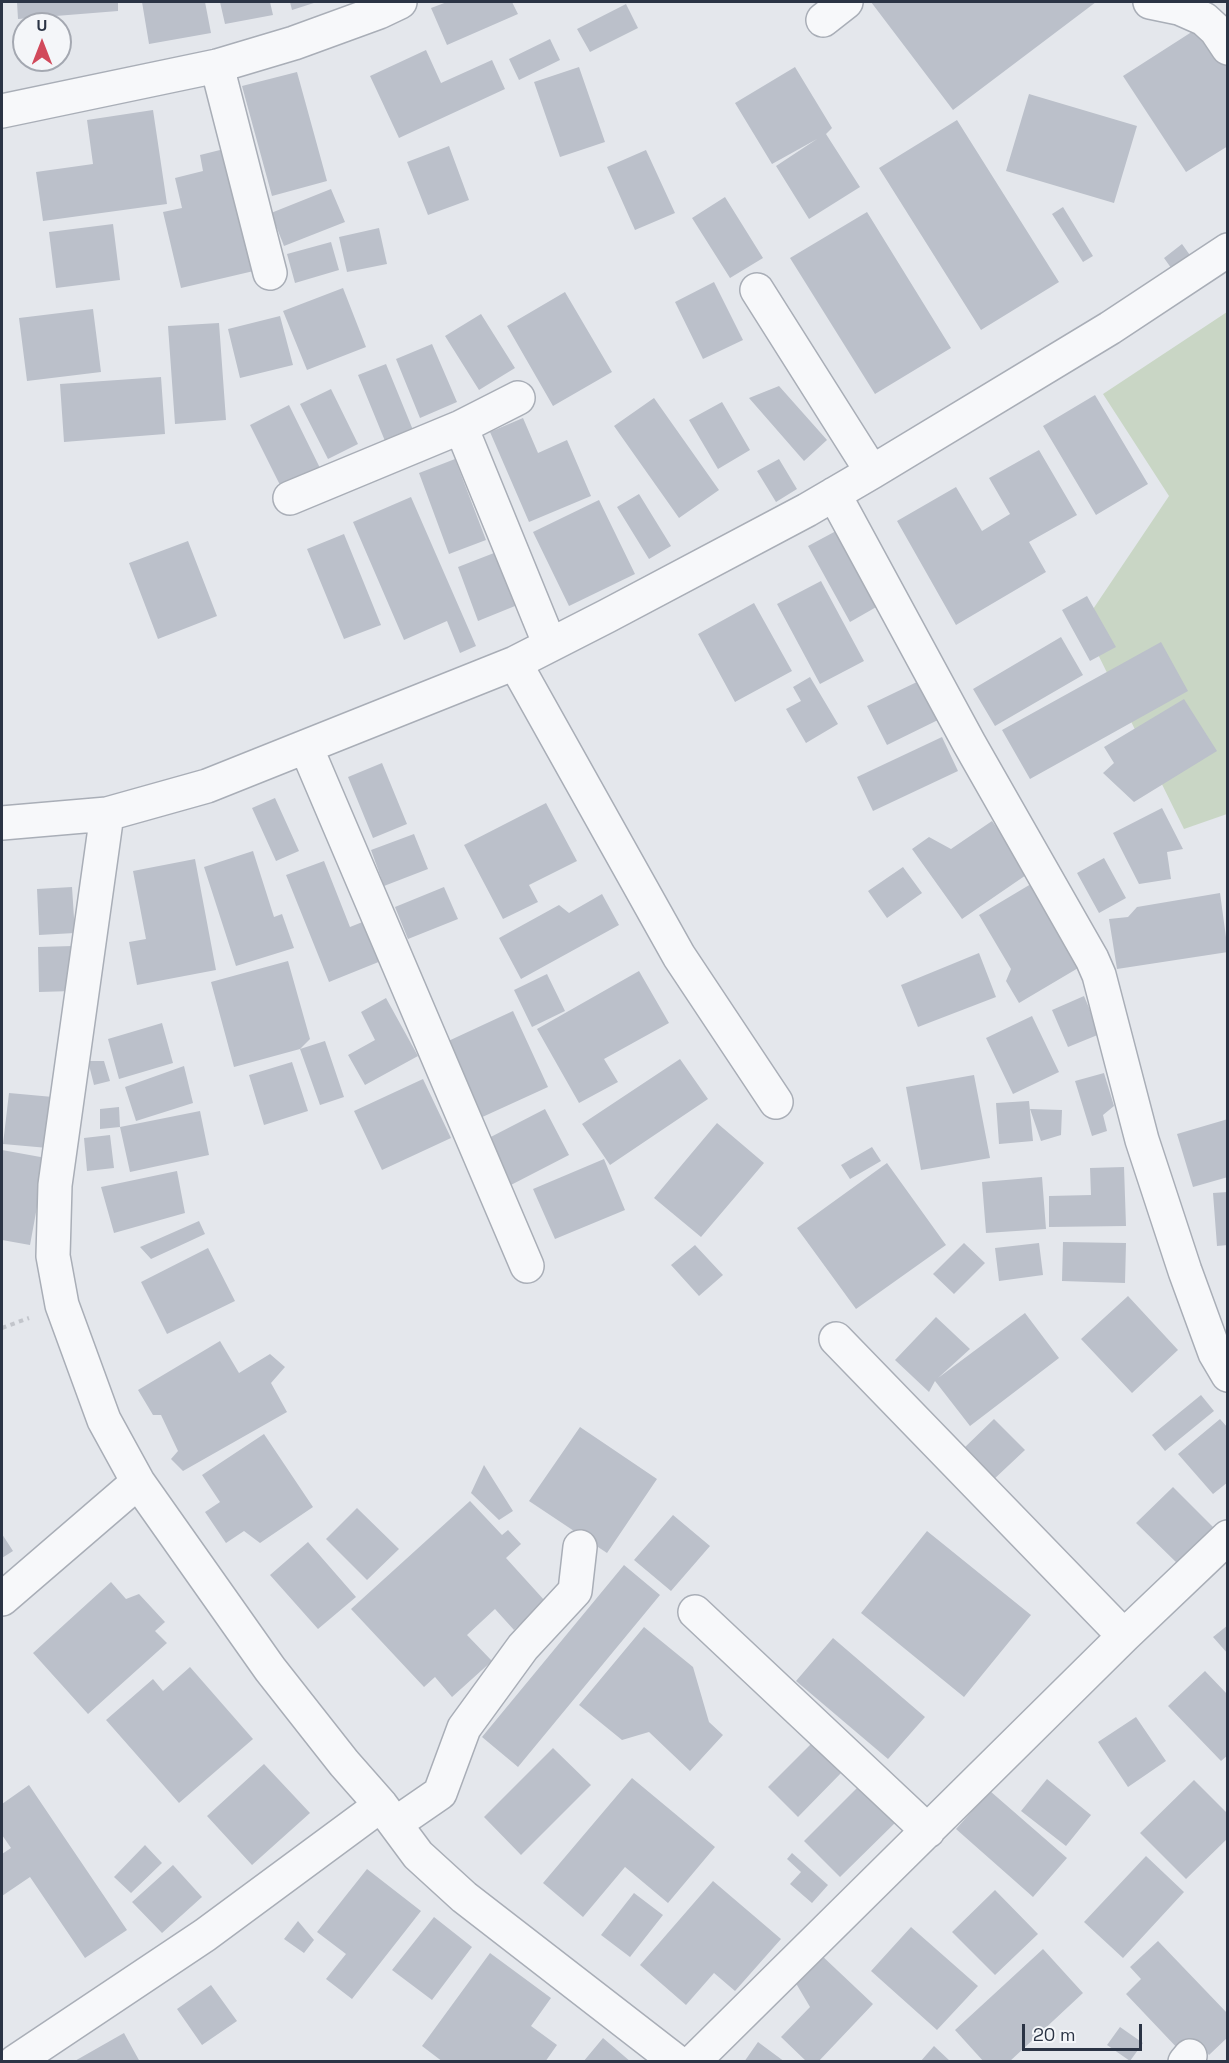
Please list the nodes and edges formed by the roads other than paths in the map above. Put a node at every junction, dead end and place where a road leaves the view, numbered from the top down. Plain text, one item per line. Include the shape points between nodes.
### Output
1 (400, 2) edge
2 (1150, 2) edge
3 (1227, 48) edge
4 (218, 66) junction
5 (2, 111) edge
6 (1227, 249) edge
7 (270, 273) dead end
8 (757, 290) dead end
9 (518, 398) dead end
10 (461, 427) junction
11 (872, 472) junction
12 (834, 495) junction
13 (290, 498) dead end
14 (550, 645) junction
15 (514, 663) junction
16 (306, 747) junction
17 (107, 814) junction
18 (2, 823) edge
19 (776, 1102) dead end
20 (527, 1266) dead end
21 (836, 1339) dead end
22 (1227, 1375) edge
23 (138, 1482) junction
24 (1227, 1537) edge
25 (580, 1547) dead end
26 (2, 1599) edge
27 (695, 1612) dead end
28 (1124, 1636) junction
29 (388, 1815) junction
30 (928, 1831) junction
31 (15, 2061) edge
32 (677, 2061) edge
33 (693, 2061) edge

1 - 4 street via 294,43
2 - 3 street via 1204,19
4 - 5 street
4 - 7 street
6 - 11 street via 1110,328
8 - 11 street
9 - 10 street
10 - 13 street
10 - 14 street
11 - 12 street
12 - 14 street
12 - 22 street via 1100,975 1142,1140 1185,1271
14 - 15 street
15 - 16 street
15 - 19 street via 679,956
16 - 17 street via 207,786
16 - 20 street
17 - 18 street
17 - 23 street via 56,1185 53,1256 62,1305 104,1420
21 - 28 street
23 - 26 street
23 - 29 street via 270,1669
24 - 28 street
25 - 29 street via 575,1591 523,1647 464,1728 440,1793
27 - 30 street
28 - 30 street
29 - 31 street
29 - 32 street via 418,1855 464,1898
30 - 33 street

